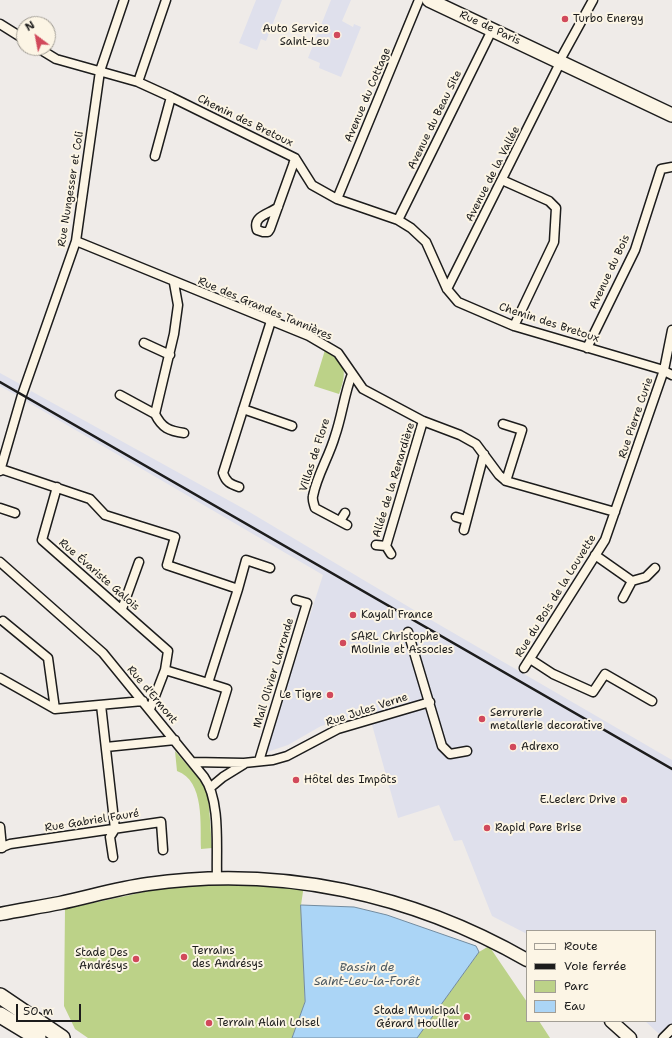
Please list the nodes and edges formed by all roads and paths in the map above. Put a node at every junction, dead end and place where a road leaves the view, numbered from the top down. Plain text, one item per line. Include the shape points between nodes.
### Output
1 (124, 0) edge
2 (166, 0) edge
3 (420, 0) edge
4 (429, 0) edge
5 (593, 0) edge
6 (0, 24) edge
7 (492, 30) junction
8 (16, 34) edge
9 (51, 56) edge
10 (557, 62) junction
11 (100, 71) junction
12 (138, 82) junction
13 (171, 97) junction
14 (672, 115) edge
15 (156, 156) dead end
16 (296, 158) junction
17 (672, 167) edge
18 (502, 180) junction
19 (337, 199) junction
20 (278, 207) dead end
21 (398, 220) junction
22 (76, 241) junction
23 (174, 283) junction
24 (447, 289) junction
25 (271, 321) junction
26 (514, 326) junction
27 (672, 330) edge
28 (144, 343) dead end
29 (587, 348) junction
30 (170, 355) junction
31 (664, 370) junction
32 (352, 374) junction
33 (672, 375) edge
34 (120, 395) dead end
35 (243, 409) junction
36 (155, 414) junction
37 (424, 420) junction
38 (503, 424) dead end
39 (292, 426) dead end
40 (184, 433) dead end
41 (484, 454) junction
42 (0, 470) edge
43 (506, 481) junction
44 (57, 487) junction
45 (239, 487) dead end
46 (0, 508) edge
47 (615, 512) junction
48 (15, 513) dead end
49 (345, 513) dead end
50 (456, 517) dead end
51 (466, 520) junction
52 (464, 530) dead end
53 (376, 545) dead end
54 (386, 546) junction
55 (391, 554) dead end
56 (595, 555) junction
57 (0, 562) edge
58 (139, 562) dead end
59 (270, 568) dead end
60 (655, 568) dead end
61 (632, 581) junction
62 (238, 589) junction
63 (623, 598) dead end
64 (296, 600) dead end
65 (122, 609) junction
66 (3, 621) dead end
67 (408, 632) dead end
68 (530, 659) junction
69 (524, 668) dead end
70 (165, 670) junction
71 (0, 678) edge
72 (208, 683) junction
73 (142, 701) junction
74 (652, 701) dead end
75 (430, 702) junction
76 (101, 705) junction
77 (55, 709) junction
78 (150, 709) junction
79 (213, 735) dead end
80 (175, 740) junction
81 (106, 747) junction
82 (467, 751) dead end
83 (259, 761) junction
84 (193, 762) junction
85 (214, 763) junction
86 (244, 763) junction
87 (204, 777) junction
88 (211, 787) junction
89 (0, 827) edge
90 (115, 829) junction
91 (1, 848) edge
92 (163, 850) dead end
93 (112, 857) dead end
94 (218, 878) junction
95 (40, 906) junction
96 (0, 908) edge
97 (0, 914) edge
98 (526, 959) edge
99 (0, 996) edge
100 (0, 1015) edge
101 (612, 1022) edge
102 (672, 1029) edge
103 (38, 1038) edge
104 (62, 1038) edge
105 (630, 1038) edge
106 (663, 1038) edge

1 - 11 street, Rue Nungesser et Coli
2 - 12 street
3 - 19 street, Avenue du Cottage
4 - 7 main road, Rue de Paris
5 - 10 street, Avenue de la Vallée
6 - 8 street
7 - 10 main road, Rue de Paris
7 - 21 street, Avenue du Beau Site
9 - 11 street, Chemin des Bretoux
10 - 14 main road, Rue de Paris
10 - 18 street, Avenue de la Vallée
11 - 12 street, Chemin des Bretoux
11 - 22 street, Rue Nungesser et Coli
12 - 13 street, Chemin des Bretoux
13 - 15 street
13 - 16 street, Chemin des Bretoux
16 - 19 street, Chemin des Bretoux via 312,185
16 - 20 street
17 - 29 street, Avenue du Bois via 661,169 635,250
18 - 24 street, Avenue de la Vallée
18 - 26 street via 549,201 556,208 554,242
19 - 21 street, Chemin des Bretoux
21 - 24 street, Chemin des Bretoux via 426,242
22 - 23 street, Rue des Grandes Tannières
22 - 42 street, Rue Nungesser et Coli via 22,395
23 - 25 street, Rue des Grandes Tannières
23 - 30 street via 178,305
24 - 26 street, Chemin des Bretoux via 458,302
25 - 32 street, Rue des Grandes Tannières via 331,348 338,353
25 - 35 street
26 - 29 street, Chemin des Bretoux
27 - 31 street, Rue Pierre Curie
28 - 30 street
29 - 31 street, Chemin des Bretoux
30 - 36 street
31 - 33 street, Chemin des Bretoux
31 - 47 street, Rue Pierre Curie
32 - 37 street, Rue des Grandes Tannières via 363,389
32 - 49 street, Villas de Flore via 336,434 329,455 322,465 312,498 315,508 343,523
34 - 36 street
35 - 39 street
35 - 45 street via 223,473 225,480
36 - 40 street via 165,429
37 - 41 street, Rue des Grandes Tannières via 471,441
37 - 54 street, Allée de la Renardière
38 - 43 street via 522,430
41 - 43 street, Rue des Grandes Tannières
41 - 51 street
42 - 44 street
43 - 47 street
44 - 62 street via 90,499 105,515 175,537 167,565
44 - 65 street, Rue Évariste Galois via 42,540
46 - 48 street
47 - 56 street, Rue du Bois de la Louvette via 605,540
50 - 51 street
51 - 52 street
53 - 54 street
54 - 55 street
56 - 61 street
56 - 68 street, Rue du Bois de la Louvette
57 - 73 street, Rue d'Ermont via 103,653
58 - 65 street
59 - 62 street via 246,560
60 - 61 street via 646,577
61 - 63 street
62 - 72 street
64 - 83 street, Mail Olivier Larronde via 308,603
65 - 70 street, Rue Évariste Galois via 168,651
66 - 77 street via 48,658
67 - 75 street
68 - 69 street, Rue du Bois de la Louvette
68 - 74 street via 553,674 593,692 605,674
70 - 72 street
70 - 78 street, Rue Évariste Galois
71 - 77 street
72 - 79 street via 227,689
73 - 76 street
73 - 78 street, Rue d'Ermont
75 - 82 street via 445,752 454,755
75 - 83 street, Rue Jules Verne via 338,729 287,756
76 - 77 street
76 - 81 street
78 - 80 street, Rue d'Ermont
80 - 81 street
80 - 84 street, Rue d'Ermont
81 - 90 street
83 - 86 street, Rue Jules Verne
84 - 85 street, Rue Jules Verne
84 - 87 street, Rue d'Ermont
85 - 86 street, Rue Jules Verne
85 - 87 street
86 - 88 street, Rue Jules Verne
87 - 88 street, Rue d'Ermont
88 - 94 street, Rue d'Ermont via 215,800
89 - 91 street
90 - 91 street, Rue Gabriel Fauré via 10,844
90 - 92 street, Rue Gabriel Fauré via 161,822
90 - 93 street via 110,837
94 - 95 street via 149,884
94 - 98 street via 305,883 375,896 416,908 466,928
95 - 96 street
95 - 97 street
99 - 104 highway
100 - 103 highway
101 - 105 street
102 - 106 street

